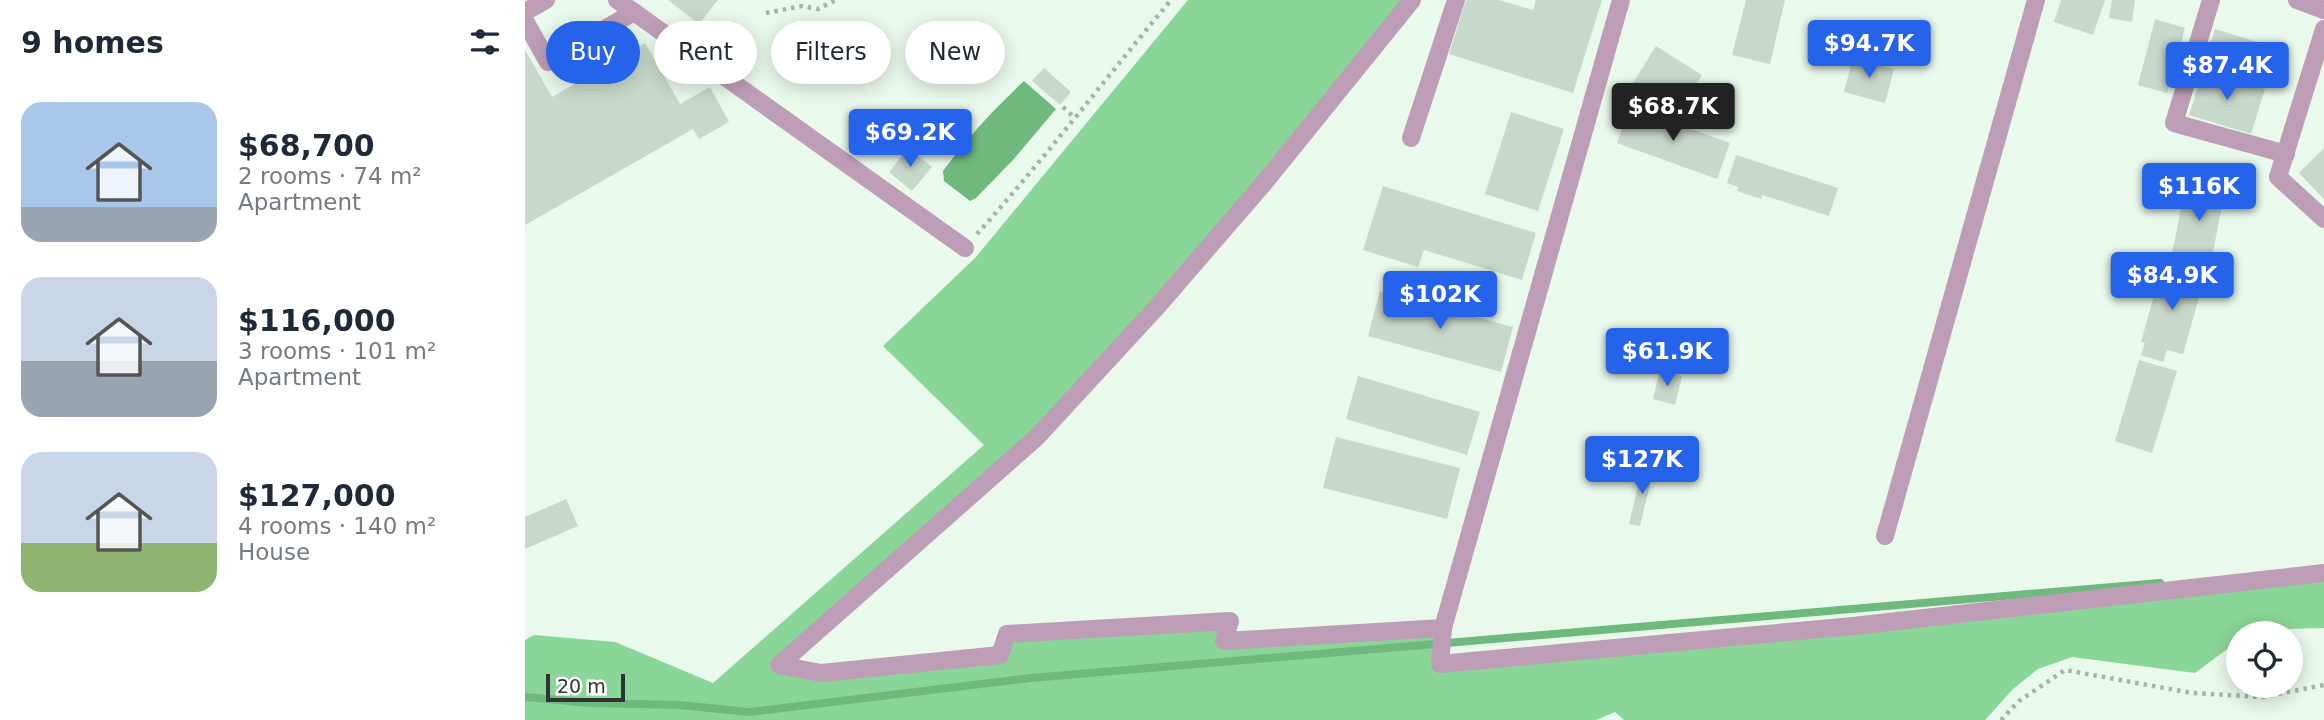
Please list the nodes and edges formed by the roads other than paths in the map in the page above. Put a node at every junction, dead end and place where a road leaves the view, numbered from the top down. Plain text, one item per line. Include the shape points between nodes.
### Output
1 (546, 0) edge
2 (617, 0) edge
3 (1412, 0) edge
4 (1456, 0) edge
5 (1621, 0) edge
6 (2036, 0) edge
7 (2211, 0) edge
8 (2297, 0) edge
9 (2324, 10) edge
10 (525, 12) edge
11 (634, 12) junction
12 (525, 20) edge
13 (2324, 29) edge
14 (1411, 138) dead end
15 (2286, 154) junction
16 (2324, 219) edge
17 (965, 248) road end
18 (1885, 536) dead end
19 (2324, 573) edge
20 (1443, 628) junction

1 - 10 street
2 - 11 street
3 - 20 street via 1264,183 1037,437 779,665 821,673 1000,655 1007,634 1230,621 1224,641
4 - 14 street
5 - 20 street
6 - 18 street
7 - 15 street via 2174,123
8 - 9 street
11 - 12 street via 548,62
11 - 17 street
13 - 15 street
15 - 16 street via 2278,177
19 - 20 street via 1853,626 1440,664

